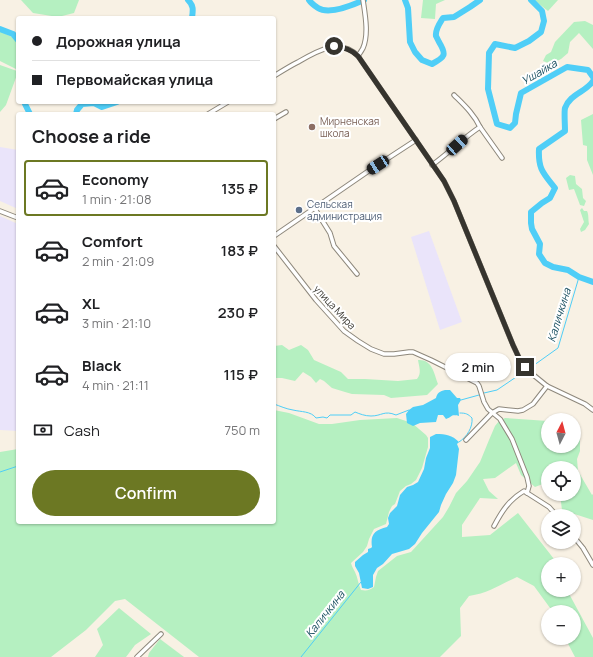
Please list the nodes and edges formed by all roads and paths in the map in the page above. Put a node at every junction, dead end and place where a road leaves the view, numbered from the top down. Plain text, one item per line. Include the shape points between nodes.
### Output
1 (362, 0) edge
2 (358, 56) junction
3 (276, 75) edge
4 (454, 95) dead end
5 (225, 104) edge
6 (211, 112) edge
7 (286, 112) dead end
8 (276, 117) edge
9 (480, 127) junction
10 (416, 140) junction
11 (502, 158) dead end
12 (432, 165) junction
13 (315, 209) junction
14 (0, 211) edge
15 (16, 217) edge
16 (276, 235) edge
17 (276, 249) edge
18 (357, 274) dead end
19 (546, 386) junction
20 (593, 410) edge
21 (492, 413) junction
22 (466, 440) dead end
23 (527, 493) junction
24 (551, 509) edge
25 (494, 526) dead end
26 (581, 546) edge
27 (593, 565) edge
28 (161, 634) dead end
29 (137, 657) edge

1 - 2 street via 366,27 363,49
2 - 3 street via 348,49 334,46 322,49
2 - 10 street
4 - 9 street via 473,114
5 - 6 street
7 - 8 street
9 - 11 street
9 - 12 street
10 - 12 street
10 - 13 street
12 - 19 street via 454,201 520,360
13 - 16 street
13 - 18 street via 330,233 334,246
14 - 15 street
17 - 21 street, улица Мира via 344,331 371,349 384,354 413,352 476,383
19 - 20 street
19 - 21 street via 533,404 523,410 499,409
21 - 22 street
21 - 23 street, улица Мира via 500,419 512,439 530,486
23 - 24 street
23 - 25 street via 524,491 514,497
26 - 27 street
28 - 29 street

